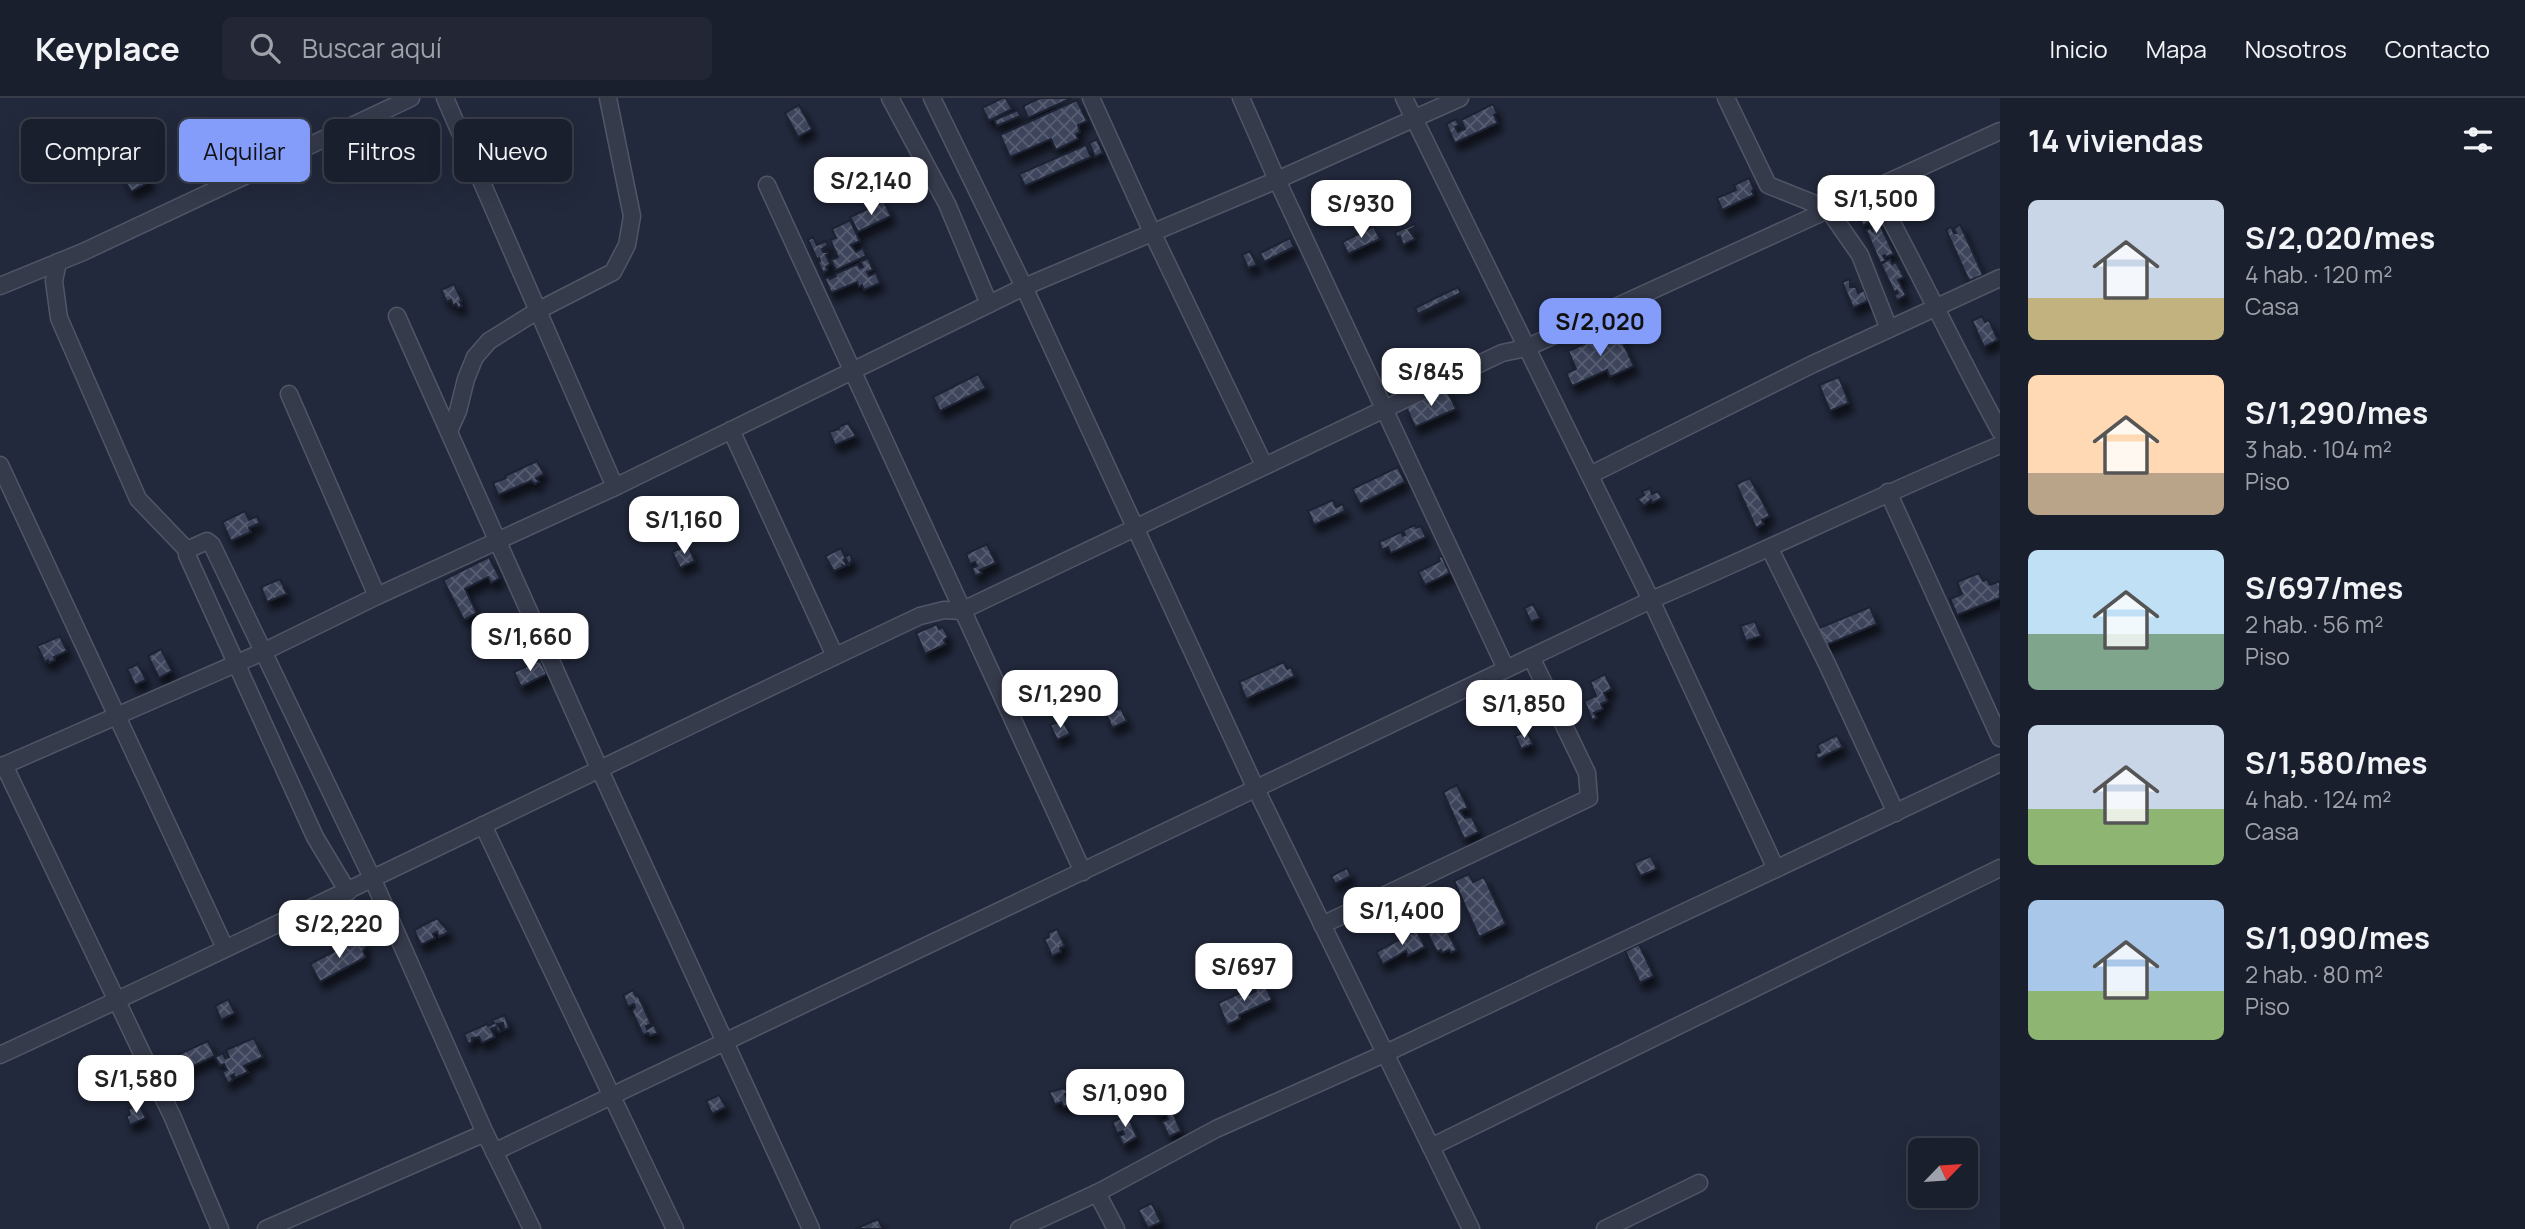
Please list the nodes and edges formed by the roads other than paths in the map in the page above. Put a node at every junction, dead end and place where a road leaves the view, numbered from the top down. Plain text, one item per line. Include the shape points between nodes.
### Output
1 (411, 98) edge
2 (445, 98) edge
3 (608, 98) edge
4 (890, 98) edge
5 (932, 98) edge
6 (1091, 98) edge
7 (1241, 98) edge
8 (1404, 98) edge
9 (1460, 98) edge
10 (1726, 98) edge
11 (1414, 120) junction
12 (2000, 131) edge
13 (1276, 180) junction
14 (767, 185) dead end
15 (1874, 189) junction
16 (1828, 209) junction
17 (1152, 232) junction
18 (58, 262) junction
19 (2000, 278) edge
20 (0, 286) edge
21 (1024, 287) junction
22 (989, 304) junction
23 (1935, 308) junction
24 (537, 311) junction
25 (397, 316) dead end
26 (1889, 329) junction
27 (1526, 348) junction
28 (851, 372) junction
29 (289, 394) dead end
30 (1384, 408) junction
31 (732, 430) junction
32 (449, 431) junction
33 (2000, 431) edge
34 (2000, 445) edge
35 (0, 465) edge
36 (1264, 465) junction
37 (1590, 475) junction
38 (615, 488) junction
39 (1888, 492) junction
40 (1134, 527) junction
41 (498, 540) junction
42 (1770, 549) junction
43 (187, 550) junction
44 (377, 596) junction
45 (1651, 600) junction
46 (961, 611) junction
47 (265, 650) junction
48 (835, 656) junction
49 (1531, 657) junction
50 (236, 663) junction
51 (1506, 669) junction
52 (117, 714) junction
53 (2000, 738) edge
54 (2000, 763) edge
55 (2, 766) edge
56 (599, 768) junction
57 (1256, 789) junction
58 (1896, 813) junction
59 (482, 825) junction
60 (2000, 868) edge
61 (1776, 869) junction
62 (1083, 872) junction
63 (373, 880) junction
64 (348, 892) junction
65 (1322, 925) junction
66 (225, 948) junction
67 (115, 1001) junction
68 (726, 1042) junction
69 (1384, 1054) junction
70 (0, 1055) edge
71 (612, 1096) junction
72 (485, 1133) junction
73 (1431, 1147) junction
74 (494, 1152) junction
75 (1699, 1183) dead end
76 (1097, 1192) junction
77 (220, 1229) edge
78 (266, 1229) edge
79 (532, 1229) edge
80 (675, 1229) edge
81 (811, 1229) edge
82 (1019, 1229) edge
83 (1116, 1229) edge
84 (1471, 1229) edge
85 (1605, 1229) edge

1 - 18 street
2 - 24 street
3 - 24 street via 632,216 627,245 613,272
4 - 22 street via 947,204
5 - 21 street
6 - 17 street
7 - 13 street
8 - 11 street
9 - 11 street
10 - 16 street via 1768,185
11 - 13 street
11 - 27 street
12 - 15 street
13 - 17 street
13 - 30 street
14 - 28 street
15 - 16 street
15 - 23 street
16 - 26 street via 1860,256
16 - 27 street
17 - 21 street
17 - 36 street
18 - 20 street
18 - 43 street via 54,281 59,318 138,499
19 - 23 street
21 - 22 street
21 - 40 street
22 - 28 street
23 - 26 street
23 - 33 street
24 - 32 street via 489,341 475,357
24 - 38 street
25 - 32 street
26 - 37 street
27 - 30 street via 1502,353
27 - 37 street
28 - 31 street
28 - 46 street
29 - 44 street
30 - 36 street
30 - 51 street
31 - 38 street
31 - 48 street
32 - 41 street
34 - 39 street
35 - 52 street
36 - 40 street
37 - 45 street
38 - 41 street
39 - 42 street
39 - 53 street
40 - 46 street
40 - 57 street
41 - 44 street
41 - 56 street
42 - 45 street
42 - 58 street
43 - 47 street via 207,541 212,545
43 - 50 street
44 - 47 street
45 - 49 street
45 - 61 street
46 - 48 street via 920,616
46 - 62 street
47 - 50 street
47 - 63 street
48 - 56 street
49 - 51 street
49 - 65 street via 1587,773 1589,798
50 - 52 street
50 - 64 street via 315,836
51 - 57 street
52 - 55 street
52 - 66 street
54 - 58 street
55 - 67 street
56 - 59 street
56 - 68 street
57 - 62 street
57 - 65 street
58 - 61 street
59 - 63 street
59 - 71 street
60 - 73 street
61 - 69 street
62 - 68 street
63 - 64 street
63 - 72 street
64 - 66 street
65 - 69 street
66 - 67 street
67 - 70 street
67 - 77 street via 173,1118
68 - 71 street
68 - 81 street
69 - 73 street
69 - 76 street via 1216,1129
71 - 74 street
71 - 80 street
72 - 74 street
72 - 78 street
73 - 84 street
74 - 79 street
75 - 85 street
76 - 82 street
76 - 83 street

